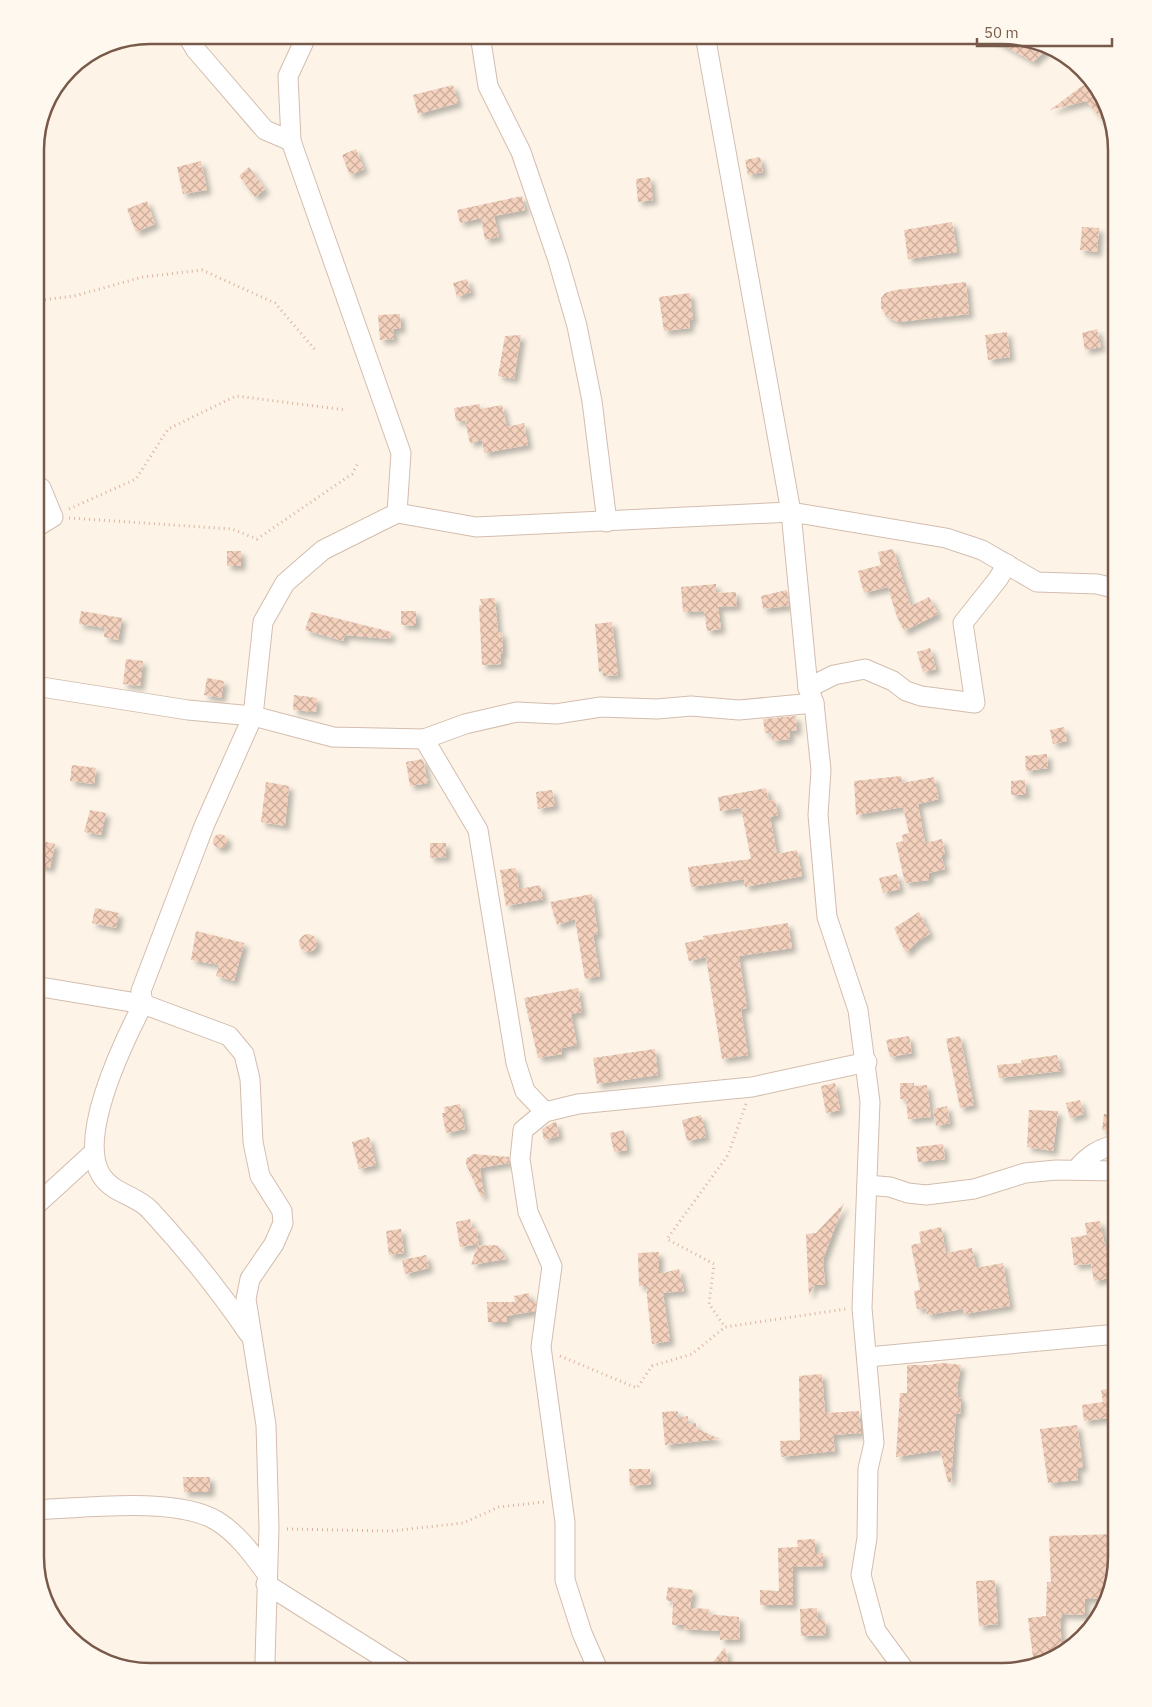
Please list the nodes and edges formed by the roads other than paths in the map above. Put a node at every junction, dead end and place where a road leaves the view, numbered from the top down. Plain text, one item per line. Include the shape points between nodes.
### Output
1 (192, 44) edge
2 (303, 44) edge
3 (481, 44) edge
4 (707, 44) edge
5 (291, 141) junction
6 (44, 495) edge
7 (791, 512) junction
8 (397, 513) junction
9 (44, 522) edge
10 (607, 522) junction
11 (1007, 564) junction
12 (1108, 587) edge
13 (44, 687) edge
14 (811, 696) junction
15 (253, 716) junction
16 (424, 739) junction
17 (44, 988) edge
18 (143, 1004) junction
19 (866, 1062) junction
20 (545, 1112) junction
21 (1108, 1147) edge
22 (93, 1153) junction
23 (1076, 1170) junction
24 (1108, 1171) edge
25 (867, 1185) junction
26 (44, 1198) edge
27 (1108, 1335) edge
28 (251, 1336) junction
29 (868, 1357) junction
30 (44, 1510) edge
31 (267, 1579) junction
32 (265, 1663) edge
33 (393, 1663) edge
34 (595, 1663) edge
35 (899, 1663) edge

1 - 5 street via 265,130
2 - 5 street via 288,76
3 - 10 street via 488,86 521,152 577,326 592,401
4 - 7 street
5 - 8 street via 401,454
6 - 9 street via 53,516
7 - 10 street
7 - 11 street via 946,538 982,550
7 - 14 street
8 - 10 street via 476,527
8 - 15 street via 323,550 285,583 263,622
11 - 12 street via 1037,582
11 - 14 street via 963,623 975,703 921,696 866,669 834,675
13 - 15 street via 188,710
14 - 16 street via 739,710 691,706 657,709 601,707 556,714 517,712 465,724
14 - 19 street via 821,770 818,815 827,917 858,1010
15 - 16 street via 333,737
15 - 18 street via 204,826 141,991
16 - 20 street via 478,830 516,1063 525,1091
17 - 18 street
18 - 22 street via 121,1046 97,1120
18 - 28 street via 230,1036 244,1054 250,1079 253,1142 260,1176 282,1211 282,1223 274,1244 250,1279 246,1299
19 - 20 street via 752,1087 578,1104
19 - 25 street via 870,1102
20 - 34 street via 523,1130 520,1159 528,1212 552,1266 541,1347 562,1500 565,1580
21 - 23 street via 1086,1158
22 - 26 street
22 - 28 street via 101,1175 115,1190 148,1207 221,1293
23 - 24 street
23 - 25 street via 1025,1173 995,1184 948,1193 908,1193
25 - 29 street via 862,1308
27 - 29 street
28 - 31 street via 266,1425
29 - 35 street via 874,1443 868,1469 868,1538 861,1575 876,1631
30 - 31 street via 150,1506 191,1509 218,1521 246,1547
31 - 32 street
31 - 33 street

